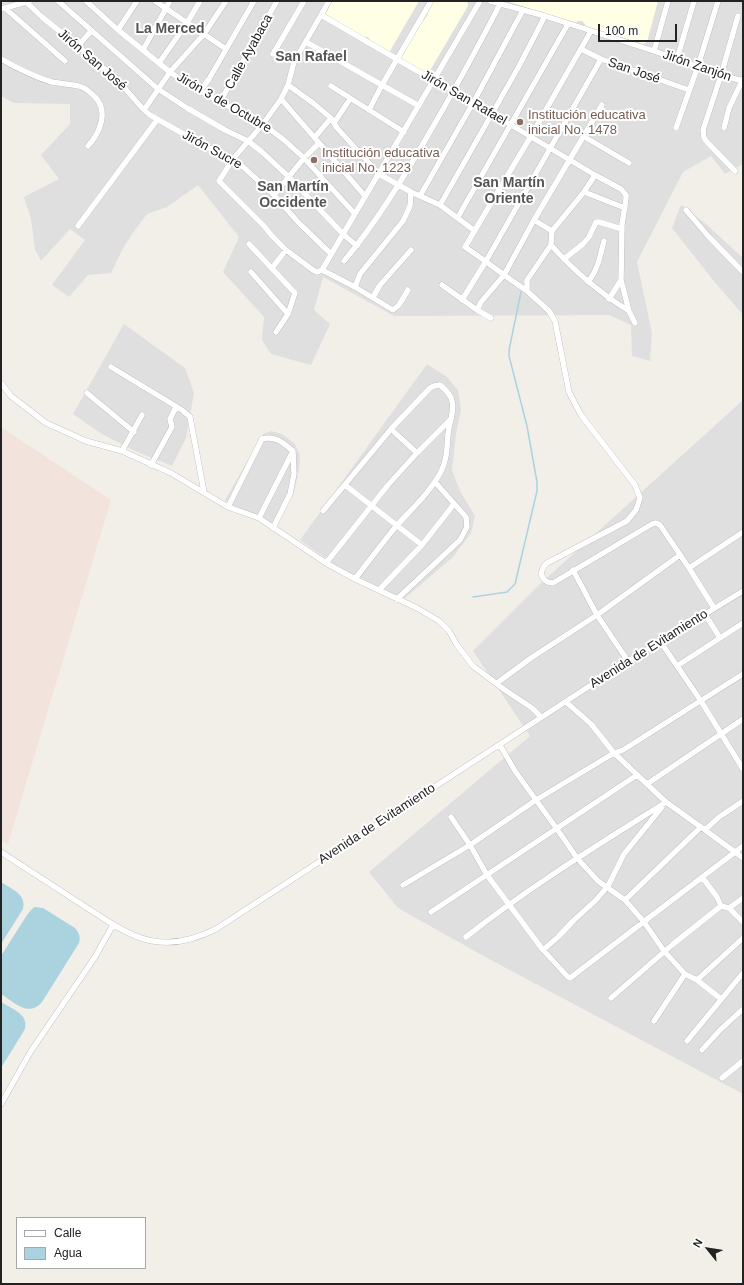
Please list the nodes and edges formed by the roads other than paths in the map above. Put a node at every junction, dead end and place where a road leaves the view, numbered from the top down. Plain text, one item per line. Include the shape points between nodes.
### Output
1 (58, 1) edge
2 (86, 1) edge
3 (137, 1) edge
4 (155, 1) edge
5 (170, 1) edge
6 (200, 1) edge
7 (226, 1) edge
8 (254, 1) edge
9 (277, 1) edge
10 (304, 1) edge
11 (328, 1) edge
12 (431, 1) edge
13 (480, 1) edge
14 (490, 1) edge
15 (668, 1) edge
16 (694, 1) edge
17 (718, 1) edge
18 (28, 2) edge
19 (501, 2) edge
20 (3, 8) edge
21 (166, 8) junction
22 (523, 10) junction
23 (321, 15) junction
24 (545, 16) junction
25 (738, 16) dead end
26 (187, 23) junction
27 (568, 24) junction
28 (118, 30) junction
29 (91, 31) junction
30 (591, 31) junction
31 (204, 34) junction
32 (306, 42) junction
33 (78, 46) junction
34 (226, 49) junction
35 (581, 49) junction
36 (143, 50) junction
37 (654, 51) junction
38 (273, 54) dead end
39 (1, 59) edge
40 (397, 59) junction
41 (601, 59) junction
42 (677, 59) junction
43 (65, 61) dead end
44 (159, 63) junction
45 (698, 66) junction
46 (170, 72) junction
47 (721, 75) junction
48 (433, 80) junction
49 (743, 81) edge
50 (288, 85) junction
51 (382, 85) junction
52 (331, 86) dead end
53 (158, 89) junction
54 (689, 90) junction
55 (200, 91) junction
56 (454, 91) junction
57 (281, 99) junction
58 (350, 99) junction
59 (220, 102) junction
60 (473, 103) junction
61 (602, 105) dead end
62 (419, 106) junction
63 (144, 110) junction
64 (369, 110) junction
65 (492, 114) junction
66 (157, 120) junction
67 (332, 121) junction
68 (263, 124) junction
69 (511, 125) junction
70 (676, 128) dead end
71 (724, 128) dead end
72 (404, 132) junction
73 (530, 136) junction
74 (583, 136) junction
75 (315, 137) junction
76 (248, 141) junction
77 (319, 143) junction
78 (88, 146) dead end
79 (550, 148) junction
80 (304, 158) junction
81 (233, 159) junction
82 (570, 160) junction
83 (629, 163) dead end
84 (735, 171) dead end
85 (379, 174) junction
86 (595, 175) junction
87 (289, 177) junction
88 (399, 186) junction
89 (411, 192) junction
90 (584, 192) junction
91 (274, 194) junction
92 (365, 196) junction
93 (420, 196) junction
94 (440, 205) junction
95 (625, 208) junction
96 (686, 210) dead end
97 (355, 214) junction
98 (458, 217) junction
99 (534, 220) junction
100 (78, 226) dead end
101 (622, 229) junction
102 (475, 231) junction
103 (552, 231) junction
104 (343, 234) junction
105 (604, 241) dead end
106 (249, 244) dead end
107 (552, 245) junction
108 (357, 246) junction
109 (286, 250) junction
110 (411, 250) dead end
111 (331, 254) junction
112 (564, 260) junction
113 (344, 261) dead end
114 (486, 261) junction
115 (272, 268) junction
116 (322, 270) junction
117 (251, 272) dead end
118 (743, 272) edge
119 (504, 275) junction
120 (621, 280) junction
121 (588, 282) junction
122 (442, 285) dead end
123 (355, 287) junction
124 (408, 290) dead end
125 (527, 291) junction
126 (372, 297) junction
127 (609, 299) junction
128 (462, 300) junction
129 (477, 310) junction
130 (629, 311) junction
131 (288, 314) junction
132 (491, 318) dead end
133 (635, 323) dead end
134 (276, 332) dead end
135 (111, 367) dead end
136 (1, 383) edge
137 (88, 393) dead end
138 (176, 407) junction
139 (142, 415) dead end
140 (451, 419) junction
141 (391, 429) junction
142 (134, 432) junction
143 (122, 451) junction
144 (293, 451) junction
145 (417, 453) junction
146 (151, 464) junction
147 (435, 482) junction
148 (344, 485) junction
149 (204, 492) junction
150 (454, 504) junction
151 (371, 505) junction
152 (228, 507) junction
153 (323, 511) dead end
154 (259, 518) junction
155 (397, 526) junction
156 (273, 528) junction
157 (743, 532) edge
158 (422, 545) junction
159 (680, 555) junction
160 (326, 563) junction
161 (689, 568) junction
162 (573, 570) junction
163 (355, 579) junction
164 (379, 590) junction
165 (743, 591) edge
166 (397, 599) junction
167 (714, 608) junction
168 (597, 614) junction
169 (705, 614) junction
170 (743, 623) edge
171 (720, 638) junction
172 (660, 641) junction
173 (628, 661) junction
174 (677, 666) junction
175 (743, 674) edge
176 (497, 683) junction
177 (701, 701) junction
178 (566, 702) junction
179 (541, 717) junction
180 (743, 719) edge
181 (721, 734) junction
182 (500, 744) junction
183 (614, 753) junction
184 (743, 769) edge
185 (637, 775) junction
186 (647, 784) junction
187 (536, 800) junction
188 (743, 801) edge
189 (666, 802) junction
190 (451, 818) dead end
191 (703, 828) junction
192 (557, 829) junction
193 (470, 845) junction
194 (743, 846) edge
195 (1, 852) edge
196 (734, 852) junction
197 (577, 858) junction
198 (743, 858) edge
199 (487, 875) junction
200 (702, 877) junction
201 (403, 885) dead end
202 (608, 886) junction
203 (743, 898) edge
204 (625, 900) junction
205 (509, 905) junction
206 (721, 906) junction
207 (729, 908) junction
208 (431, 912) dead end
209 (644, 922) junction
210 (743, 922) edge
211 (113, 925) junction
212 (466, 937) dead end
213 (743, 938) edge
214 (543, 950) junction
215 (664, 951) junction
216 (743, 973) edge
217 (685, 974) junction
218 (697, 980) junction
219 (611, 998) dead end
220 (721, 999) junction
221 (743, 1009) edge
222 (654, 1021) dead end
223 (687, 1041) dead end
224 (702, 1050) dead end
225 (743, 1061) edge
226 (722, 1078) dead end
227 (1, 1104) edge

1 - 29 street
2 - 28 street, Jirón 3 de Octubre
3 - 28 street
4 - 21 street
5 - 21 street
6 - 26 street
7 - 31 street
8 - 34 street
9 - 59 street, Calle Ayabaca
10 - 38 street
11 - 23 street
12 - 40 street
13 - 48 street
14 - 19 street, Jirón Zanjón
15 - 37 street
16 - 42 street
17 - 45 street
18 - 20 street
18 - 33 street, Jirón San José via 42,17
19 - 22 street, Jirón Zanjón
19 - 56 street
20 - 43 street
21 - 26 street
21 - 36 street
22 - 24 street, Jirón Zanjón
22 - 60 street
23 - 32 street
23 - 40 street, Jirón San Rafael
24 - 27 street, Jirón Zanjón
24 - 65 street
25 - 47 street
26 - 31 street
26 - 44 street
27 - 30 street, Jirón Zanjón
27 - 69 street
28 - 36 street, Jirón 3 de Octubre
29 - 33 street
29 - 53 street
30 - 35 street
30 - 37 street, Jirón Zanjón
31 - 34 street
31 - 46 street
32 - 50 street via 294,62
32 - 51 street
33 - 63 street, Jirón San José via 113,75
34 - 55 street
35 - 41 street, San José
35 - 73 street
36 - 44 street, Jirón 3 de Octubre
37 - 42 street, Jirón Zanjón
39 - 78 street via 22,71 52,82 83,88 100,101 102,120
40 - 48 street, Jirón San Rafael
40 - 51 street
41 - 54 street, San José
41 - 79 street
42 - 45 street, Jirón Zanjón
44 - 46 street, Jirón 3 de Octubre
45 - 47 street, Jirón Zanjón
45 - 54 street
46 - 53 street
46 - 55 street, Jirón 3 de Octubre
47 - 49 street, Jirón Zanjón
47 - 84 street via 703,134
48 - 56 street, Jirón San Rafael
48 - 62 street
49 - 71 street via 729,108
50 - 57 street
50 - 67 street
51 - 62 street
51 - 64 street
52 - 58 street
53 - 63 street
53 - 76 street
54 - 70 street
55 - 59 street, Jirón 3 de Octubre
56 - 60 street, Jirón San Rafael
56 - 88 street
57 - 68 street
57 - 75 street
58 - 64 street
58 - 67 street
59 - 68 street, Jirón 3 de Octubre
60 - 65 street, Jirón San Rafael
60 - 93 street
61 - 74 street
62 - 72 street
63 - 66 street, Jirón San José
64 - 72 street
65 - 69 street, Jirón San Rafael
65 - 94 street
66 - 81 street, Jirón Sucre via 203,146
66 - 100 street
67 - 75 street
67 - 85 street
68 - 76 street
68 - 80 street, Jirón 3 de Octubre
69 - 73 street, Jirón San Rafael
69 - 98 street
72 - 85 street
73 - 79 street, Jirón San Rafael
73 - 102 street
74 - 82 street
74 - 83 street
75 - 77 street
76 - 81 street
76 - 87 street via 266,154
77 - 80 street
77 - 92 street
79 - 82 street, Jirón San Rafael
79 - 114 street
80 - 87 street
80 - 97 street, Jirón 3 de Octubre
81 - 91 street, Jirón Sucre
81 - 109 street via 219,181
82 - 86 street, Jirón San Rafael
82 - 99 street
85 - 88 street
85 - 92 street
86 - 90 street
86 - 95 street, Jirón San Rafael via 621,189 626,195
87 - 91 street
87 - 104 street
88 - 89 street
88 - 108 street
89 - 93 street
89 - 123 street via 410,206 403,221 360,274
90 - 95 street
90 - 103 street
91 - 111 street, Jirón Sucre
92 - 97 street
93 - 94 street
94 - 98 street
95 - 101 street
96 - 118 street
97 - 104 street
98 - 102 street
99 - 103 street
99 - 119 street
101 - 112 street via 596,222 589,237
101 - 120 street
102 - 114 street via 465,247
103 - 107 street
104 - 108 street
104 - 111 street
105 - 121 street via 597,268
106 - 115 street
107 - 112 street
107 - 125 street via 527,280
108 - 113 street
109 - 115 street
109 - 116 street via 313,270
110 - 126 street
111 - 116 street
112 - 121 street
114 - 119 street
114 - 128 street
115 - 131 street via 295,293
116 - 123 street
117 - 131 street
119 - 125 street
119 - 129 street
120 - 127 street
120 - 130 street
121 - 127 street
122 - 128 street
123 - 126 street
124 - 126 street via 393,310
125 - 162 street via 549,311 555,321 569,392 578,409 635,485 640,498 636,510 627,521 547,563 541,574 544,581 553,583
127 - 130 street
128 - 129 street
129 - 132 street
130 - 133 street
131 - 134 street
135 - 138 street
136 - 143 street via 11,396 46,422 86,441
137 - 142 street
138 - 146 street via 170,419 172,427
138 - 149 street via 190,417
139 - 142 street
140 - 141 street via 454,411 453,401 445,389 437,385 430,388
140 - 145 street
140 - 147 street via 448,452 439,478
141 - 145 street
141 - 148 street
142 - 143 street
143 - 146 street
144 - 152 street via 280,440 269,437 262,439
144 - 154 street
144 - 156 street via 294,474 290,494
145 - 151 street
146 - 149 street
147 - 150 street
147 - 155 street
148 - 151 street
148 - 153 street
149 - 152 street
150 - 158 street
150 - 166 street via 466,517 467,527 460,540
151 - 155 street
151 - 160 street
152 - 154 street
154 - 156 street
155 - 158 street
155 - 163 street
156 - 160 street
157 - 161 street
158 - 164 street
159 - 161 street
159 - 162 street via 656,523
159 - 168 street
160 - 163 street
161 - 167 street
162 - 168 street
163 - 164 street
164 - 166 street
165 - 167 street, Avenida de Evitamiento
166 - 176 street via 444,624 473,666
167 - 169 street, Avenida de Evitamiento
168 - 173 street
168 - 176 street
169 - 171 street
169 - 172 street, Avenida de Evitamiento
170 - 171 street
171 - 174 street
172 - 173 street, Avenida de Evitamiento
172 - 174 street
173 - 178 street, Avenida de Evitamiento
174 - 177 street
175 - 177 street
176 - 179 street
177 - 181 street
177 - 183 street via 623,750
178 - 179 street, Avenida de Evitamiento
178 - 183 street via 591,724
179 - 182 street, Avenida de Evitamiento
180 - 181 street
181 - 184 street
181 - 186 street
182 - 187 street via 515,772
182 - 211 street, Avenida de Evitamiento via 201,937 156,942 134,936
183 - 185 street
183 - 187 street
185 - 186 street
185 - 192 street
186 - 189 street
187 - 192 street
187 - 193 street
188 - 191 street
189 - 191 street
189 - 197 street
189 - 202 street via 624,854
190 - 193 street
191 - 196 street
191 - 204 street
192 - 197 street
192 - 199 street
193 - 199 street
193 - 201 street
194 - 196 street
195 - 211 street, Avenida de Evitamiento
196 - 198 street
196 - 200 street
197 - 202 street via 598,881
197 - 205 street
199 - 205 street
199 - 208 street
200 - 206 street
200 - 209 street
202 - 204 street
202 - 214 street
203 - 207 street
204 - 209 street
205 - 212 street
205 - 214 street
206 - 207 street
206 - 215 street
207 - 210 street
209 - 214 street via 570,978
209 - 215 street
211 - 227 street via 31,1051
213 - 218 street
215 - 217 street
215 - 219 street
216 - 220 street
217 - 218 street
217 - 222 street
218 - 220 street
220 - 223 street
221 - 224 street
225 - 226 street

